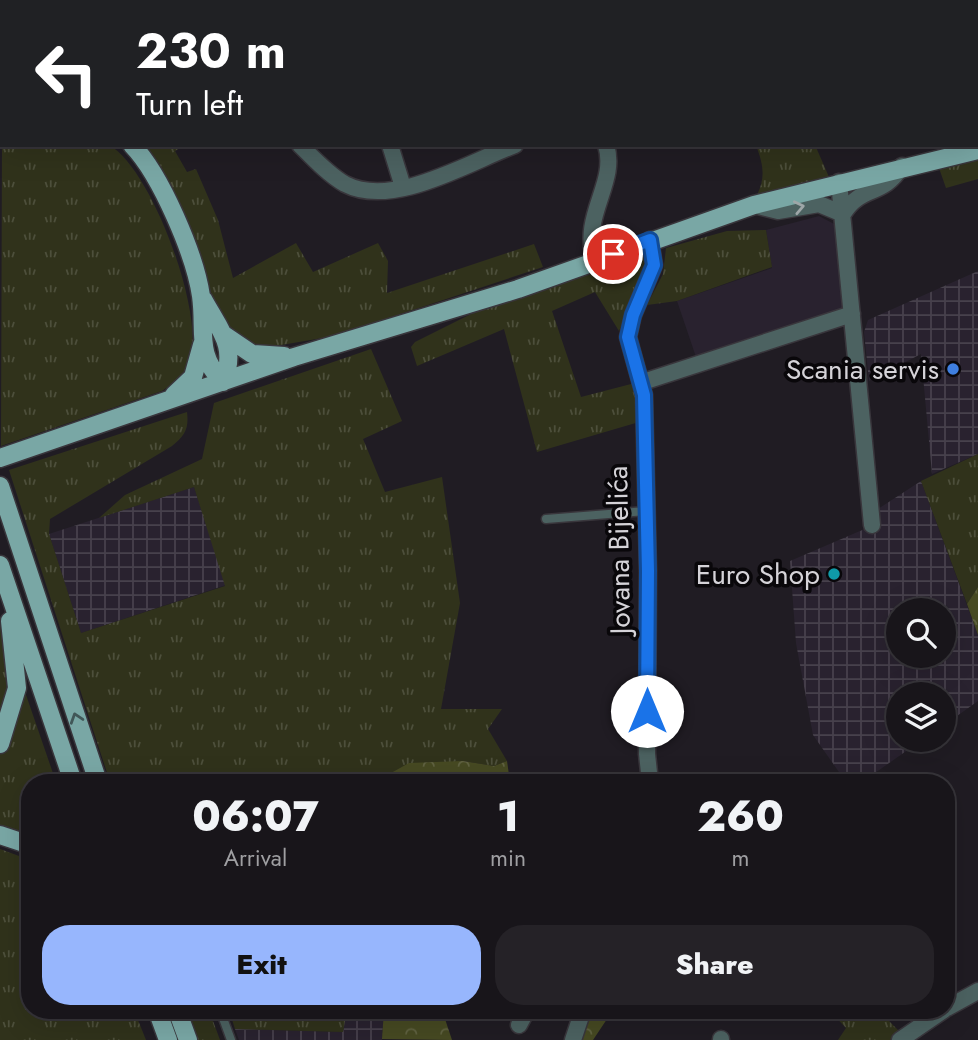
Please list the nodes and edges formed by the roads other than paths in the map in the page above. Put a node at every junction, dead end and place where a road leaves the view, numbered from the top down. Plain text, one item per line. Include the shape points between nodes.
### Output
1 (134, 147) edge
2 (302, 147) edge
3 (391, 147) edge
4 (510, 147) edge
5 (606, 147) edge
6 (978, 150) edge
7 (902, 166) junction
8 (839, 182) junction
9 (403, 187) junction
10 (754, 205) junction
11 (842, 214) junction
12 (650, 240) junction
13 (595, 261) junction
14 (201, 296) junction
15 (852, 314) junction
16 (223, 334) junction
17 (203, 341) junction
18 (294, 357) junction
19 (223, 382) junction
20 (643, 382) junction
21 (166, 401) junction
22 (0, 458) edge
23 (0, 486) edge
24 (646, 511) junction
25 (546, 519) dead end
26 (872, 525) dead end
27 (0, 565) edge
28 (0, 580) edge
29 (0, 744) edge
30 (70, 774) edge
31 (95, 774) edge
32 (649, 774) edge
33 (0, 835) edge
34 (21, 842) edge
35 (978, 991) edge
36 (955, 1004) edge
37 (159, 1019) edge
38 (180, 1019) edge
39 (223, 1019) edge
40 (522, 1019) edge
41 (580, 1019) edge
42 (930, 1019) edge
43 (519, 1025) dead end
44 (167, 1037) edge
45 (188, 1040) edge
46 (231, 1040) edge
47 (573, 1040) edge
48 (900, 1040) edge

1 - 14 main road via 166,195
2 - 9 street via 346,184 371,191
3 - 9 street
4 - 9 street via 457,171
5 - 13 street via 609,166 590,236
6 - 7 main road
7 - 8 main road
7 - 11 street via 888,185 856,197
8 - 10 main road
8 - 11 street
10 -> 11 street via 778,211 819,204
10 - 12 main road
11 - 15 street
12 - 13 main road
12 - 20 street, Jovana Bijelića via 654,265 628,337
13 - 18 main road via 397,328
14 - 16 main road
14 - 17 main road
15 - 20 street
15 - 26 street
16 - 18 main road via 252,354
16 - 19 main road via 231,356
17 - 19 main road via 211,369
17 - 21 main road via 193,377
18 - 19 main road
19 - 21 main road
20 - 24 street, Jovana Bijelića
21 - 22 main road
31 -> 23 main road
24 - 25 lane
24 - 32 street, Jovana Bijelića
27 - 30 main road
28 - 29 main road via 18,674 15,703
33 - 34 main road
35 - 36 street
37 - 44 main road
38 - 45 main road
39 - 46 lane
40 - 43 street
41 - 47 street
42 - 48 street

